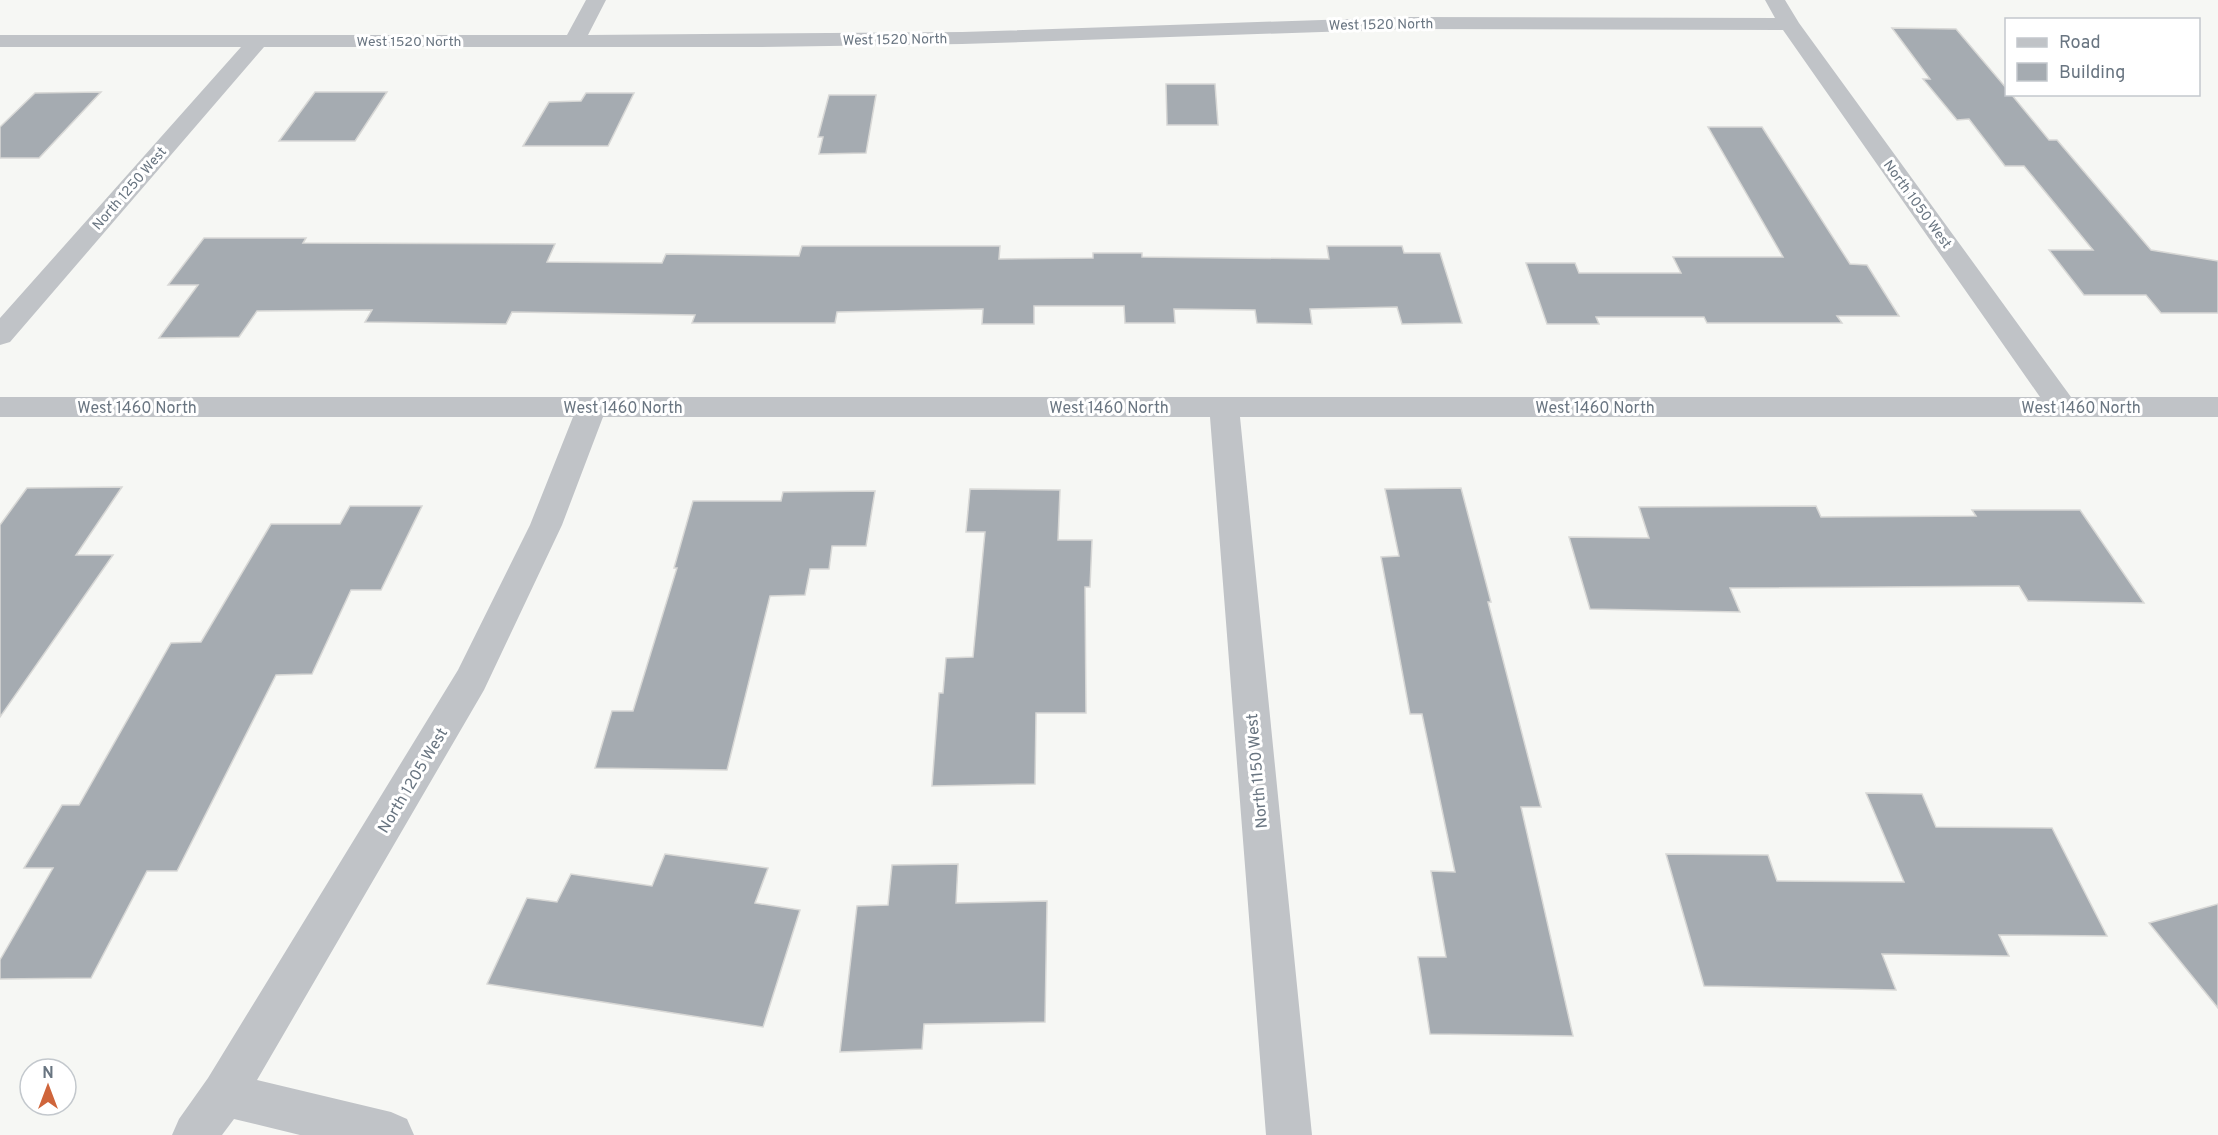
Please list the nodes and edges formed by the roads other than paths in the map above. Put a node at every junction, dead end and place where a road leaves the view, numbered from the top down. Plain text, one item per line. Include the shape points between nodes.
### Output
1 (596, 0) edge
2 (1775, 0) edge
3 (1789, 24) junction
4 (0, 41) edge
5 (258, 41) junction
6 (574, 41) junction
7 (0, 336) edge
8 (0, 407) edge
9 (591, 407) junction
10 (1224, 407) junction
11 (2063, 407) junction
12 (2218, 407) edge
13 (224, 1094) junction
14 (195, 1135) edge
15 (391, 1135) edge
16 (1289, 1135) edge

1 - 6 street
2 - 3 street, North 1050 West
3 - 6 street, West 1520 North via 1410,23 962,38
3 - 11 street, North 1050 West
4 - 5 street, West 1520 North
5 - 6 street, West 1520 North
5 - 7 street, North 1250 West
8 - 9 street, West 1460 North
9 - 10 street, West 1460 North
9 - 13 street, North 1205 West via 546,525 471,680
10 - 11 street, West 1460 North
10 - 16 street, North 1150 West
11 - 12 street, West 1460 North
13 - 14 street, North 1205 West
13 - 15 street

